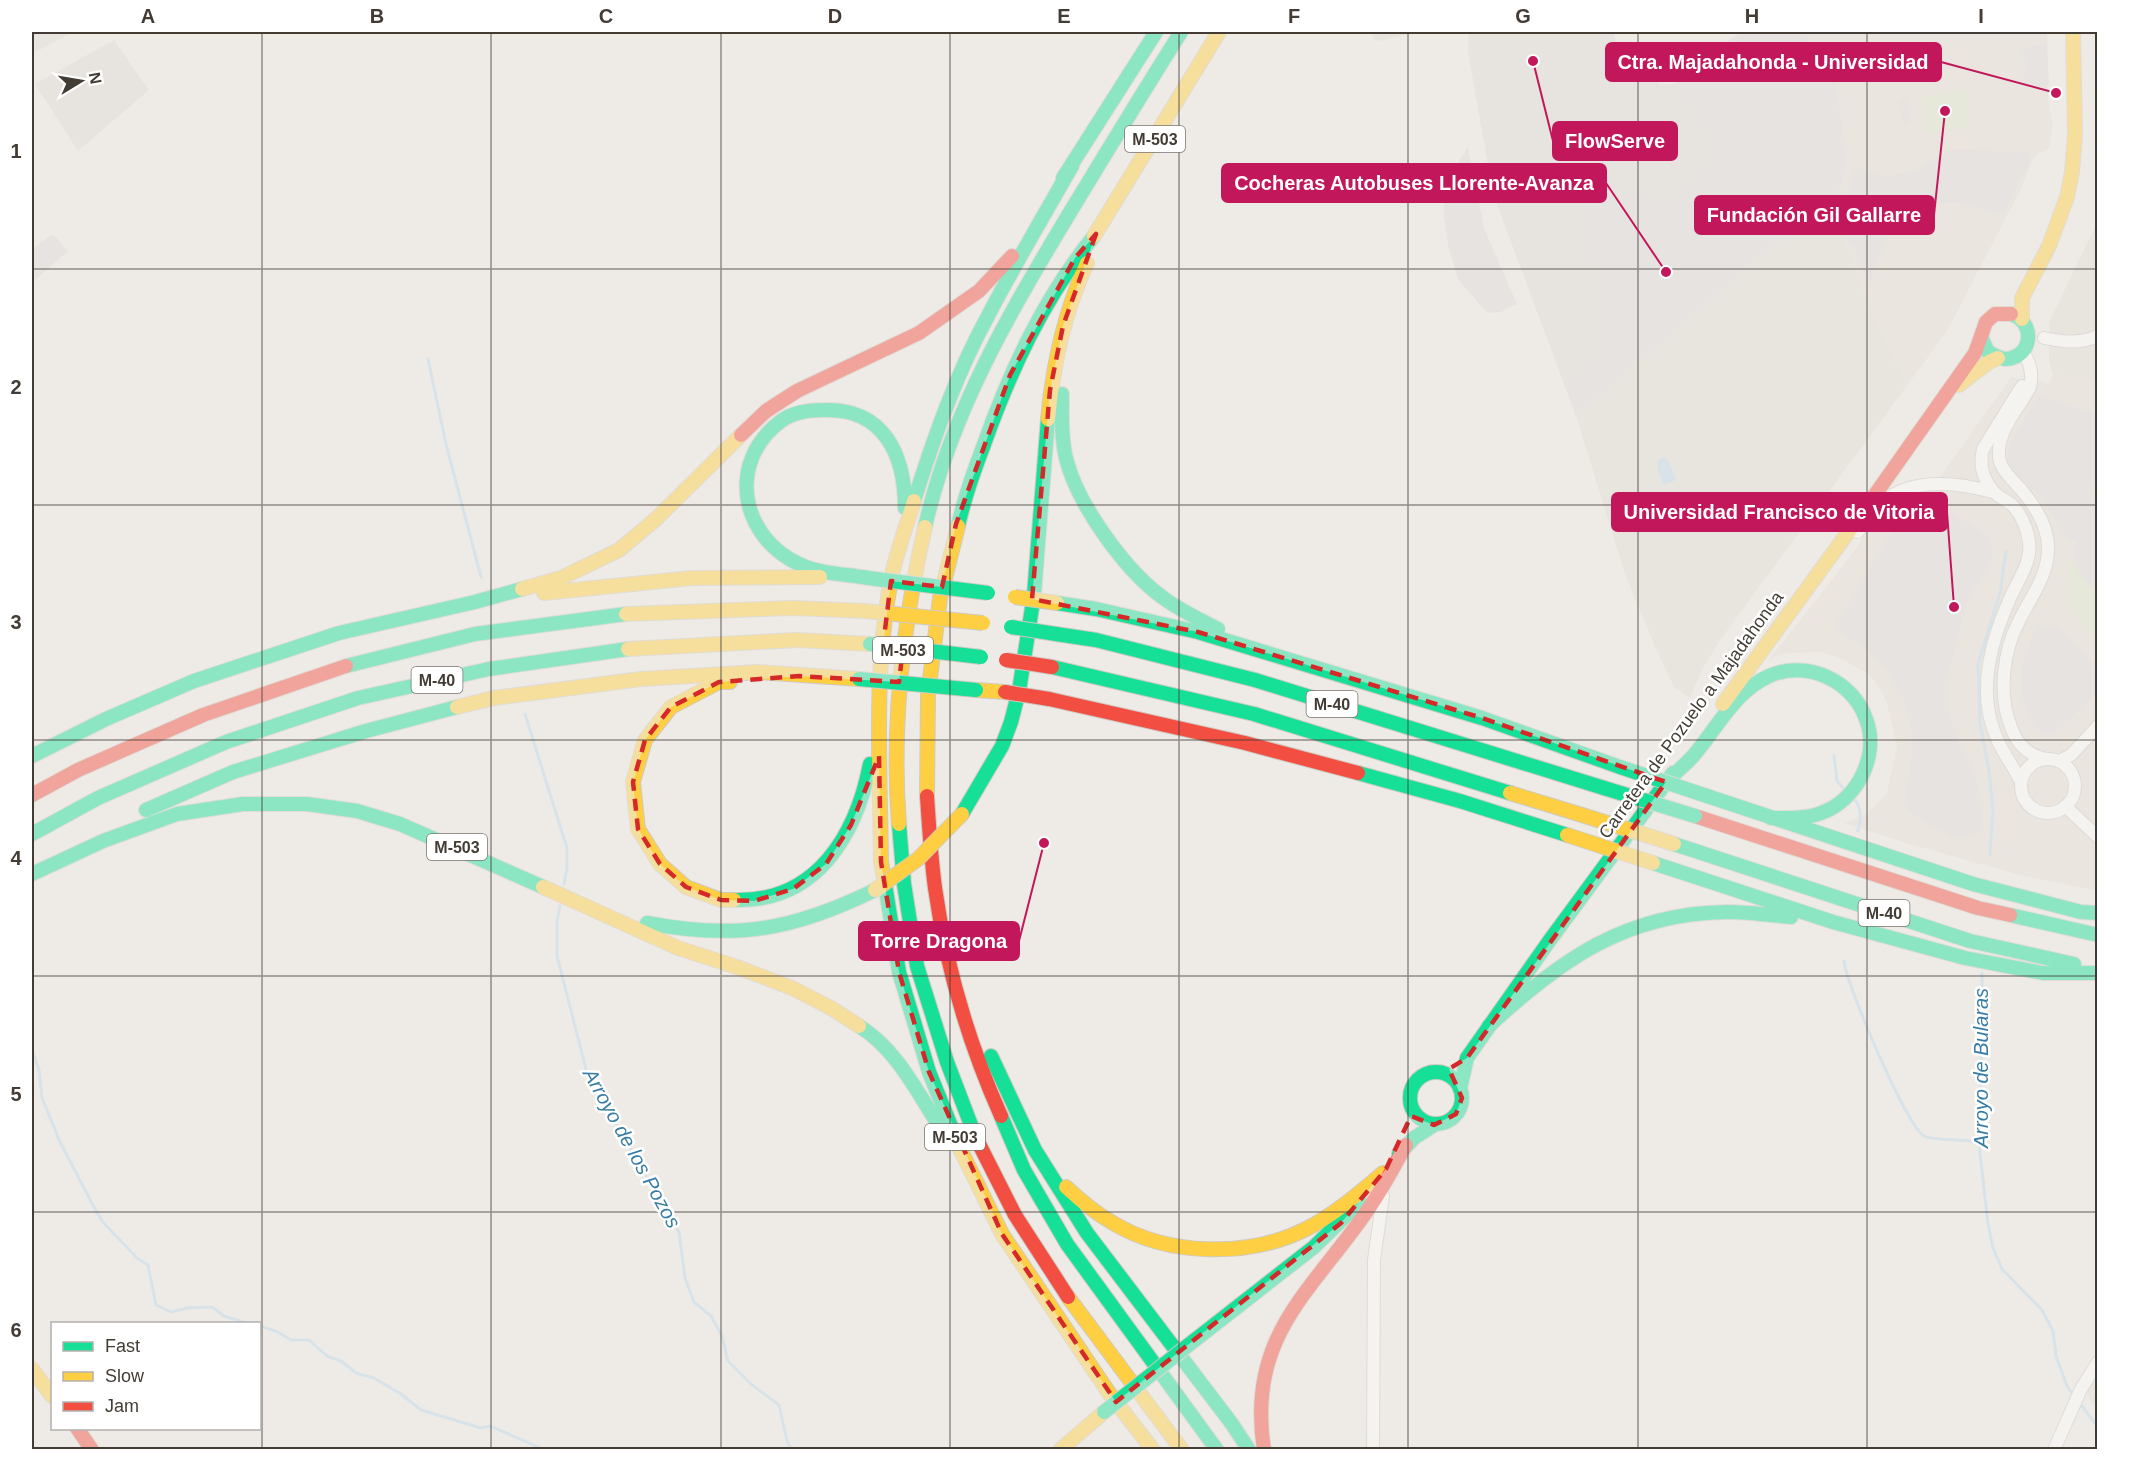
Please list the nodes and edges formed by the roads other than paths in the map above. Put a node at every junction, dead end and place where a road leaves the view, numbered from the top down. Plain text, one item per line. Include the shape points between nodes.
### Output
1 (1156, 32) edge
2 (1180, 32) edge
3 (1219, 32) edge
4 (2073, 32) edge
5 (1072, 166) junction
6 (1096, 234) junction
7 (2027, 287) junction
8 (2001, 312) junction
9 (2026, 325) junction
10 (1063, 326) junction
11 (2097, 336) edge
12 (1981, 337) junction
13 (2044, 338) junction
14 (2026, 348) junction
15 (1998, 358) junction
16 (2024, 382) dead end
17 (1947, 395) junction
18 (1993, 492) junction
19 (902, 537) junction
20 (1828, 558) junction
21 (868, 578) junction
22 (475, 602) junction
23 (1259, 651) junction
24 (799, 676) junction
25 (880, 709) junction
26 (2097, 726) edge
27 (2097, 736) edge
28 (32, 756) edge
29 (2046, 759) junction
30 (2059, 761) junction
31 (2070, 772) junction
32 (1668, 780) junction
33 (2021, 782) junction
34 (32, 795) edge
35 (2065, 806) junction
36 (926, 812) junction
37 (1771, 818) junction
38 (32, 834) edge
39 (2097, 837) edge
40 (32, 873) edge
41 (599, 911) junction
42 (2097, 913) edge
43 (1833, 922) junction
44 (2097, 935) edge
45 (2097, 971) edge
46 (1489, 1026) junction
47 (1467, 1058) junction
48 (1441, 1072) junction
49 (1460, 1089) junction
50 (1412, 1108) junction
51 (1434, 1125) junction
52 (1035, 1150) junction
53 (1386, 1173) junction
54 (1002, 1234) junction
55 (2097, 1362) edge
56 (32, 1369) edge
57 (51, 1395) edge
58 (78, 1430) edge
59 (1150, 1446) edge
60 (92, 1449) edge
61 (1060, 1449) edge
62 (1182, 1449) edge
63 (1217, 1449) edge
64 (1249, 1449) edge
65 (1264, 1449) edge
66 (1373, 1449) edge
67 (2054, 1449) edge

1 - 5 main road
2 - 62 main road, M-503 via 1032,274 981,368 959,422 940,475 916,567 900,670 896,753 900,854 916,962 961,1101 998,1184 1043,1261
3 - 6 main road, M-503
4 - 7 main road via 2075,134 2070,184 2049,246
5 - 19 main road, M-503 via 988,315 961,372 932,444
5 - 22 main road via 1011,258 979,291 919,333 797,391 766,411 619,550 561,578
6 - 10 main road, M-503
6 - 36 main road, M-503 via 1075,258 1010,375 980,448 956,524 940,597 930,671
7 - 8 main road
7 - 9 main road via 2021,303
8 - 9 main road via 2012,313
8 - 12 main road via 1986,322
9 - 13 street
9 - 14 main road
10 - 23 main road via 1062,414 1068,466 1089,510 1124,560 1161,596
10 - 41 main road, M-503, bridge via 1050,390 1026,648 1011,723 995,760 962,814 918,859 875,890 804,921 719,933 680,931
11 - 13 street via 2065,342
12 - 15 main road via 1988,352
12 - 17 main road, Carretera de Pozuelo a Majadahonda
13 - 14 street
14 - 15 main road via 2010,359
14 - 29 street via 2030,387 2002,435 1998,452 2005,474 2022,490 2044,525 2048,553 2010,644 2004,696 2008,721 2021,746
15 - 17 main road, Carretera de Pozuelo a Majadahonda
16 - 18 street via 1980,458
17 - 20 main road, Carretera de Pozuelo a Majadahonda
18 - 20 street via 1939,484 1907,489 1884,500 1842,549
18 - 33 street via 2019,513 2030,543 2028,559 1990,651 1988,685 1995,734
19 - 21 main road via 906,489 898,456 885,435 867,419 844,410 813,410 782,420 764,438 750,461 746,488 752,520 767,542 802,565
19 - 25 main road, M-503 via 892,573 884,632
20 - 32 main road, Carretera de Pozuelo a Majadahonda
21 - 22 main road via 692,578
21 - 23 main road, bridge via 1096,609 1198,632
22 - 28 main road via 339,633 194,681
23 - 37 main road, bridge via 1482,718
24 - 25 main road via 719,682 671,706 645,740 633,782 638,829 660,864 686,887 721,900 754,901 793,889 826,864 851,825 865,789
24 - 40 main road via 759,672 641,679 482,701 233,772 115,824
24 - 43 main road, bridge via 1005,692 1256,746 1460,801
25 - 54 main road, M-503 via 881,862 899,972 929,1072 958,1144
26 - 30 street via 2071,755
27 - 31 street via 2076,758
29 - 30 street
29 - 33 street via 2034,762
30 - 31 street
31 - 35 street via 2074,786
32 - 37 main road via 1686,765 1735,702 1757,683 1795,669 1821,674 1844,686 1860,707 1869,733 1869,759 1844,800 1810,816
32 - 46 main road, Carretera de Pozuelo a Majadahonda
33 - 35 street via 2025,800 2035,809 2047,813
34 - 44 main road, M-40, bridge via 78,770 203,715 342,667 475,634 632,613 793,608 865,611 1096,640 1255,680 1978,908
35 - 39 street
36 - 52 main road, M-503 via 970,1000 1004,1087
36 - 63 main road, M-503 via 933,886 950,971 973,1050 1006,1131 1025,1172 1082,1268
37 - 42 main road via 1973,884
38 - 45 main road, M-40, bridge via 98,798 226,742 358,698 489,669 639,647 797,640 870,644 1052,667 1254,714 1674,844 1970,941
40 - 41 main road, M-503 via 177,814 243,804 307,804 357,811 400,824
41 - 54 main road, M-503 via 678,948 792,988 870,1033 899,1063
43 - 45 main road via 1965,958 2043,974
43 - 46 main road via 1726,912 1673,917 1625,932 1579,954 1527,991
46 - 47 main road, Carretera de Pozuelo a Majadahonda
47 - 48 main road, Carretera de Pozuelo a Majadahonda
47 - 49 main road, Carretera de Pozuelo a Majadahonda
48 - 49 main road
48 - 50 main road via 1418,1079 1410,1093
49 - 51 main road via 1456,1114
50 - 51 main road via 1417,1116
50 - 53 main road
51 - 53 main road via 1406,1145
52 - 53 main road, M-503 via 1072,1193 1111,1222 1158,1242 1194,1248 1228,1249 1293,1235 1336,1211
52 - 64 main road, M-503 via 1087,1233
53 - 61 main road, bridge via 1326,1237
53 - 65 main road via 1356,1225 1284,1323 1268,1360 1262,1388 1260,1425
53 - 66 street via 1374,1260
54 - 59 main road, M-503 via 1109,1393
55 - 67 street
56 - 57 main road
58 - 60 main road

